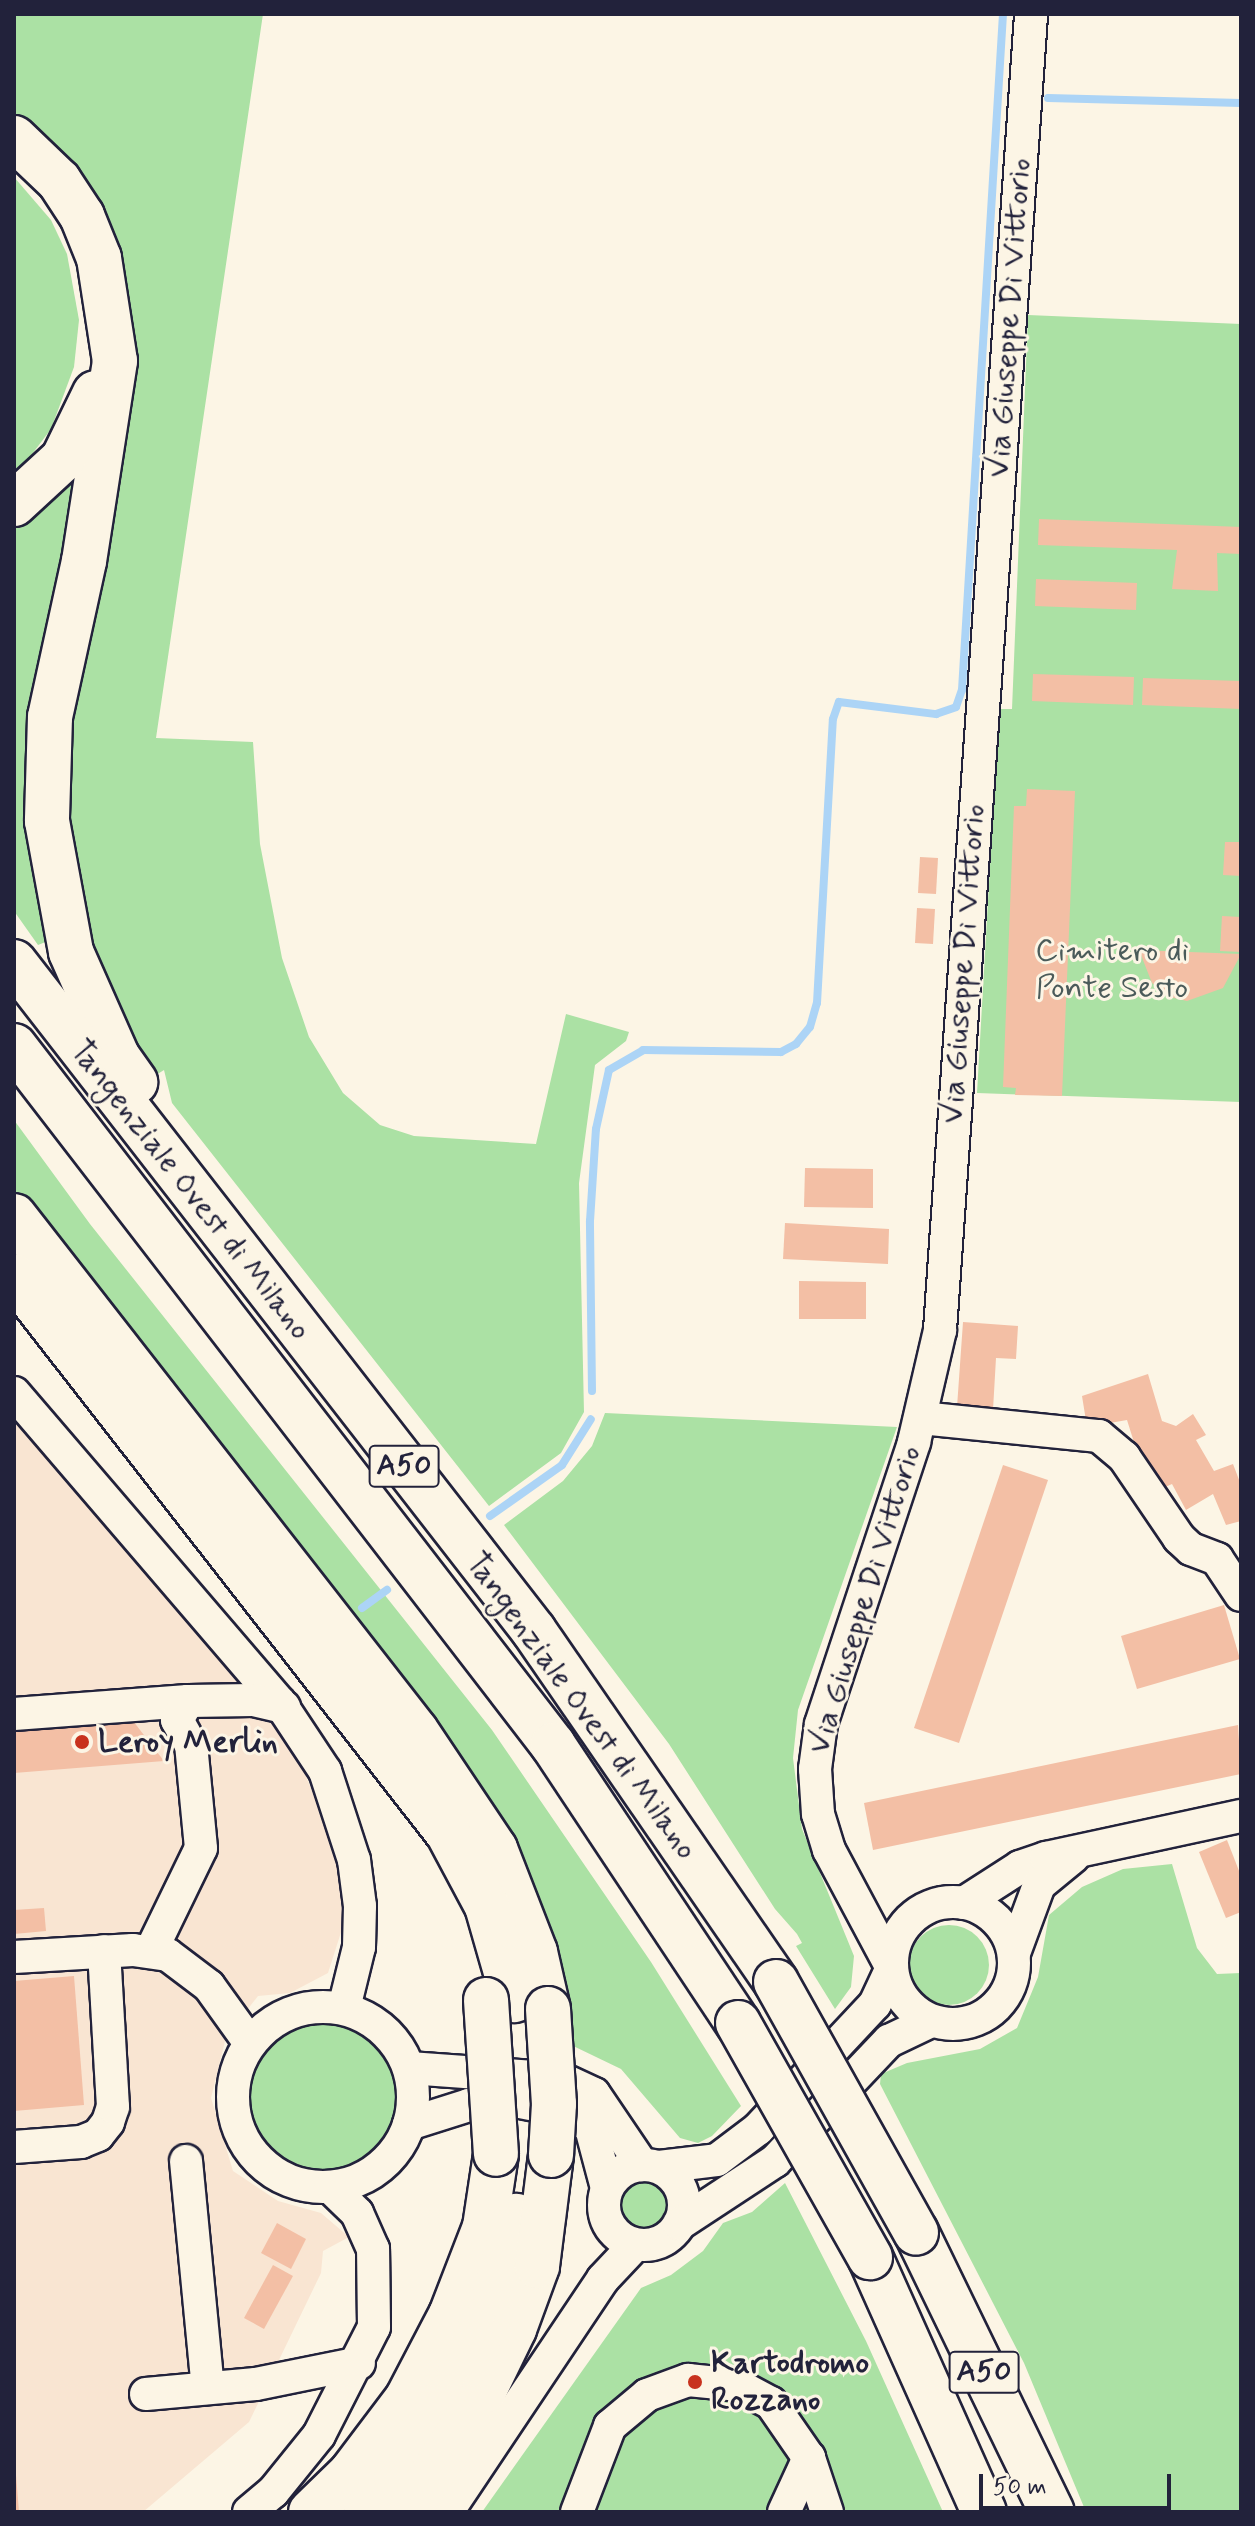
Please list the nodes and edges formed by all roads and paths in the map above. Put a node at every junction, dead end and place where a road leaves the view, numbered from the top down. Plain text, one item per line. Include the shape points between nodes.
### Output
1 (1031, 14) edge
2 (14, 138) edge
3 (107, 304) junction
4 (14, 504) edge
5 (14, 962) edge
6 (14, 1046) edge
7 (14, 1216) edge
8 (14, 1276) edge
9 (259, 1281) junction
10 (14, 1393) edge
11 (921, 1418) junction
12 (1241, 1595) edge
13 (188, 1701) junction
14 (284, 1707) junction
15 (14, 1714) edge
16 (1241, 1816) edge
17 (1080, 1851) junction
18 (852, 1888) junction
19 (964, 1903) junction
20 (918, 1913) junction
21 (104, 1951) junction
22 (151, 1951) junction
23 (1014, 1953) junction
24 (14, 1957) edge
25 (892, 1968) junction
26 (516, 2003) junction
27 (344, 2008) junction
28 (931, 2021) junction
29 (250, 2043) junction
30 (409, 2068) junction
31 (409, 2124) junction
32 (14, 2147) edge
33 (524, 2153) junction
34 (186, 2161) dead end
35 (650, 2166) junction
36 (330, 2187) junction
37 (607, 2188) junction
38 (679, 2224) junction
39 (635, 2245) junction
40 (359, 2363) junction
41 (208, 2388) junction
42 (146, 2394) dead end
43 (809, 2458) junction
44 (249, 2512) edge
45 (311, 2512) edge
46 (366, 2512) edge
47 (408, 2512) edge
48 (447, 2512) edge
49 (577, 2512) edge
50 (784, 2512) edge
51 (827, 2512) edge
52 (984, 2512) edge
53 (1052, 2512) edge

1 - 11 street, Via Giuseppe Di Vittorio via 940,1330
2 - 3 highway via 59,181 82,216 99,258
3 - 4 highway via 103,372 86,419 63,459
3 - 9 highway via 115,361 84,561 50,717 47,821 71,952 117,1056 198,1176
5 - 9 highway, Tangenziale Ovest di Milano / A50
6 - 52 highway, Tangenziale Ovest di Milano / A50, bridge via 553,1745 738,2023 870,2257
7 - 26 highway via 416,1731 495,1849 535,1952
8 - 26 highway via 395,1763
9 - 53 highway, Tangenziale Ovest di Milano / A50, bridge via 534,1631 776,1982 916,2232
10 - 14 street
11 - 12 street via 1099,1436 1124,1457 1179,1538 1217,1559
11 - 18 street, Via Giuseppe Di Vittorio via 821,1724 815,1769 818,1814 829,1850
13 - 14 street via 253,1700
13 - 15 street
13 - 22 street via 177,1720 191,1745 201,1848
14 - 27 street via 325,1771 354,1860 359,1947
16 - 17 street
17 - 19 street via 1020,1867
17 - 23 street via 1039,1885
18 - 20 street
18 - 25 street, Via Giuseppe Di Vittorio
19 - 20 street via 948,1902
19 - 23 street via 997,1920
20 - 25 street via 898,1937
21 - 22 street
21 - 24 street
21 - 32 street via 113,2107 108,2122 98,2135 81,2142
22 - 29 street via 168,1955 209,1986
23 - 28 street via 1006,1995 993,2011 963,2024
25 - 28 street via 898,1990 912,2009
25 - 35 street via 875,2004 758,2129 717,2160
26 - 33 highway, bridge
26 - 33 highway, bridge via 554,2104
27 - 29 street via 292,2011
27 - 30 street via 372,2020 395,2041
28 - 38 street via 889,2041 775,2161
29 - 36 street via 237,2069 232,2097 237,2126 251,2152 273,2173 300,2185
30 - 31 street via 414,2096
30 - 35 street via 562,2079 594,2094
31 - 36 street via 398,2148 380,2168
31 - 37 street via 469,2105 510,2100 571,2112 591,2128
33 - 45 highway via 407,2399 351,2473
33 - 46 highway via 519,2205 483,2321 459,2375 396,2476
33 - 47 highway via 537,2266 484,2391
34 - 41 street
35 - 37 street via 621,2171
35 - 38 street via 679,2185 684,2198
36 - 40 street via 357,2213 373,2249 374,2327
37 - 39 street via 607,2223
38 - 39 street via 659,2242
39 - 48 street via 603,2279
40 - 41 street via 279,2381
40 - 44 street via 319,2435 273,2492
41 - 42 street
43 - 49 street via 771,2403 737,2385 688,2380 647,2395 610,2426
43 - 50 street
43 - 51 street

